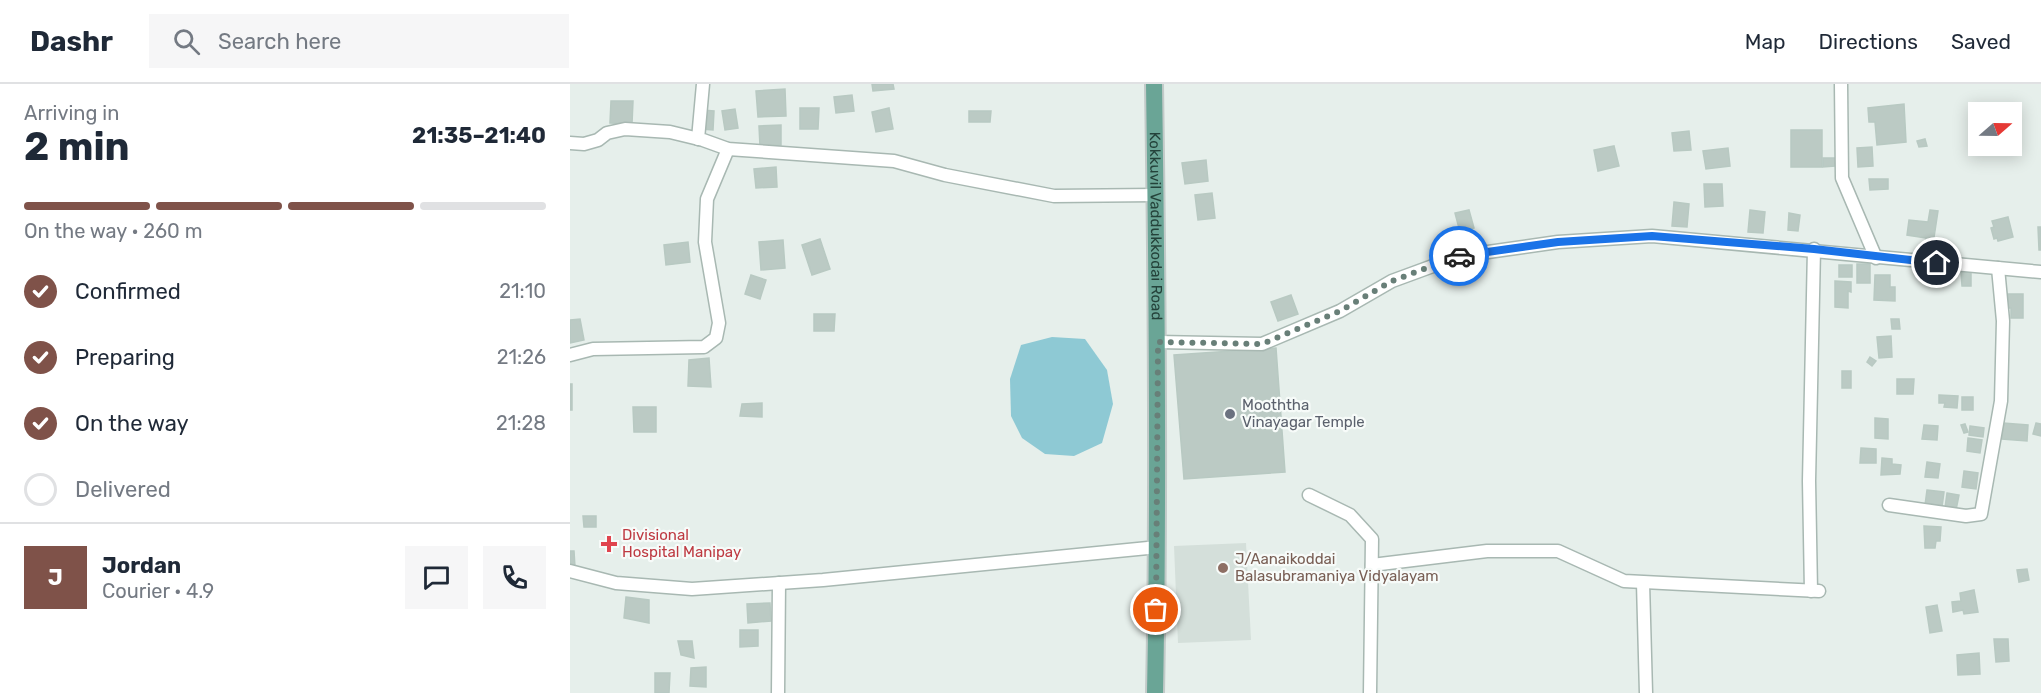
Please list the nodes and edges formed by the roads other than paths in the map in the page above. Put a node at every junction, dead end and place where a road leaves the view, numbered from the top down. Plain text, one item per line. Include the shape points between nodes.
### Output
1 (703, 84) edge
2 (1154, 84) edge
3 (1841, 84) edge
4 (698, 139) junction
5 (570, 143) edge
6 (728, 149) junction
7 (1156, 195) junction
8 (1814, 249) junction
9 (1876, 258) junction
10 (1998, 268) junction
11 (2041, 272) edge
12 (1158, 342) junction
13 (570, 355) edge
14 (1309, 495) dead end
15 (1889, 505) dead end
16 (1158, 547) junction
17 (1372, 565) junction
18 (570, 571) edge
19 (778, 583) junction
20 (1643, 583) junction
21 (778, 693) edge
22 (1155, 693) edge
23 (1371, 693) edge
24 (1646, 693) edge

1 - 4 street
2 - 7 main road, Kokkuvil Vaddukkodai Road
3 - 9 street via 1842,177
4 - 5 street via 670,132 625,129 584,144
4 - 6 street
6 - 7 street via 894,161 1054,196
6 - 13 street via 707,199 705,242 719,323 716,338 704,347 593,349
7 - 12 main road, Kokkuvil Vaddukkodai Road
8 - 9 street
8 - 12 street via 1652,236 1558,242 1460,256 1392,281 1340,311 1262,344
8 - 20 street via 1809,481 1815,591
9 - 10 street
10 - 11 street
10 - 15 street via 2003,321 2001,401 1981,514 1966,516
12 - 16 main road, Kokkuvil Vaddukkodai Road
14 - 17 street via 1350,515 1372,539
16 - 19 street
16 - 22 main road, Kokkuvil Vaddukkodai Road
17 - 20 street via 1487,551 1558,551 1624,581
17 - 23 street
18 - 19 street via 616,583 692,589
19 - 21 street
20 - 24 street

